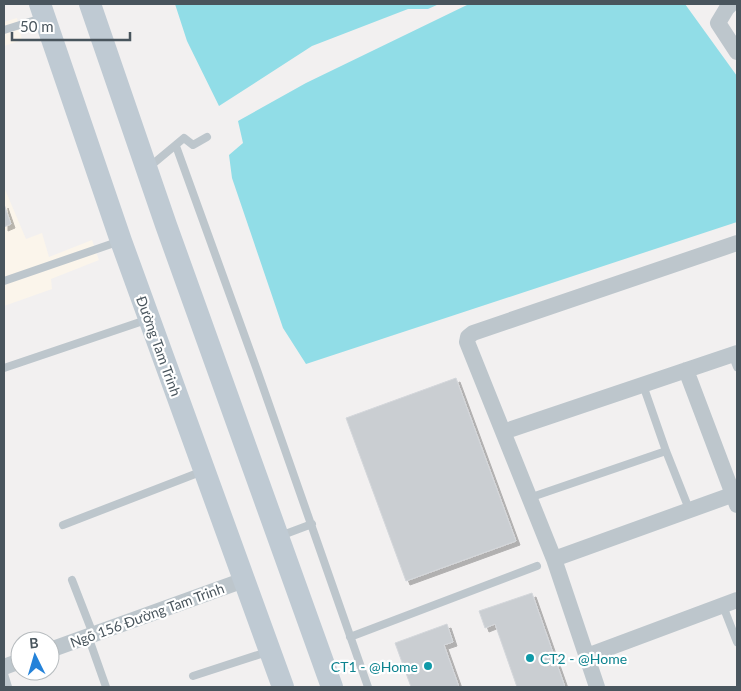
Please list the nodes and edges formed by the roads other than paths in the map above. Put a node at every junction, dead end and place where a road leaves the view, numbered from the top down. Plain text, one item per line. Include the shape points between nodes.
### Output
1 (90, 4) edge
2 (731, 4) edge
3 (42, 11) edge
4 (4, 30) edge
5 (737, 52) edge
6 (207, 137) dead end
7 (176, 146) junction
8 (147, 170) junction
9 (121, 241) junction
10 (737, 243) edge
11 (4, 281) edge
12 (149, 319) junction
13 (736, 358) edge
14 (4, 368) edge
15 (686, 370) junction
16 (643, 385) junction
17 (503, 432) junction
18 (666, 451) junction
19 (204, 471) junction
20 (736, 497) edge
21 (529, 498) junction
22 (689, 509) junction
23 (312, 524) junction
24 (62, 525) dead end
25 (278, 536) junction
26 (554, 559) junction
27 (537, 566) dead end
28 (72, 580) dead end
29 (244, 580) junction
30 (730, 603) edge
31 (90, 635) junction
32 (350, 637) junction
33 (737, 642) edge
34 (60, 646) edge
35 (270, 651) junction
36 (587, 656) junction
37 (4, 674) edge
38 (193, 676) dead end
39 (8, 687) edge
40 (106, 687) edge
41 (283, 687) edge
42 (332, 687) edge
43 (368, 687) edge
44 (598, 687) edge

1 - 8 main road
2 - 5 street via 718,23
3 - 4 lane
3 - 9 main road, Đường Tam Trinh
6 - 7 lane via 194,145 184,138
7 - 8 lane
7 - 23 lane
8 - 25 main road
9 - 11 lane
9 - 12 main road, Đường Tam Trinh
10 - 17 street via 473,333 467,342
12 - 14 lane
12 - 19 main road, Đường Tam Trinh
13 - 15 street
15 - 16 street
15 - 20 street
16 - 17 street
16 - 18 lane
17 - 21 street
18 - 21 lane
18 - 22 lane
19 - 24 lane
19 - 29 main road, Đường Tam Trinh
20 - 22 street
21 - 26 street
22 - 26 street
23 - 25 lane
23 - 32 lane
25 - 42 main road
26 - 36 street
27 - 32 lane
28 - 31 lane
29 - 31 street, Ngõ 156 Đường Tam Trinh
29 - 35 main road, Đường Tam Trinh
30 - 33 lane
30 - 36 street
31 - 34 street, Ngõ 156 Đường Tam Trinh
31 - 40 lane
32 - 43 lane
35 - 38 lane
35 - 41 main road, Đường Tam Trinh
36 - 44 street
37 - 39 lane

